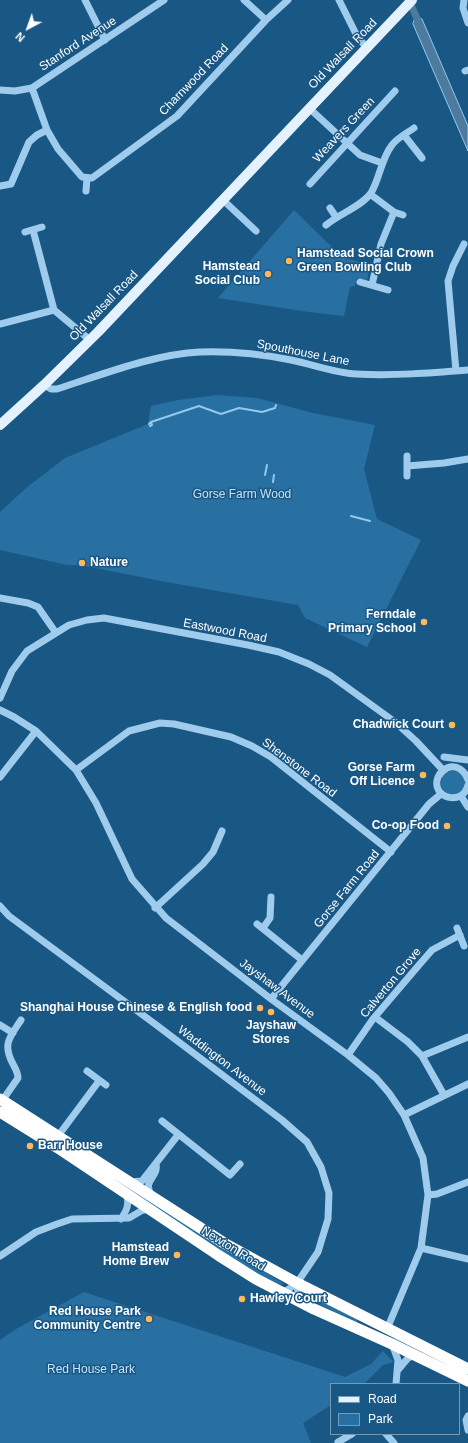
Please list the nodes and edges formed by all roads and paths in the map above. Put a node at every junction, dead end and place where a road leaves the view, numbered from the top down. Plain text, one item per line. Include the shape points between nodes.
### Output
1 (85, 0) edge
2 (164, 0) edge
3 (244, 0) edge
4 (288, 0) edge
5 (339, 0) edge
6 (412, 0) edge
7 (464, 0) edge
8 (266, 20) junction
9 (468, 23) edge
10 (104, 40) junction
11 (366, 47) junction
12 (32, 88) junction
13 (0, 90) edge
14 (395, 91) dead end
15 (309, 108) junction
16 (414, 128) dead end
17 (47, 130) junction
18 (404, 135) junction
19 (347, 143) junction
20 (422, 158) dead end
21 (382, 163) junction
22 (87, 178) junction
23 (310, 184) dead end
24 (0, 186) edge
25 (86, 191) dead end
26 (370, 194) junction
27 (223, 200) junction
28 (330, 208) dead end
29 (394, 212) junction
30 (402, 214) dead end
31 (336, 217) junction
32 (326, 225) dead end
33 (42, 227) dead end
34 (33, 230) junction
35 (256, 231) dead end
36 (25, 232) dead end
37 (464, 244) dead end
38 (360, 282) dead end
39 (372, 285) junction
40 (388, 290) dead end
41 (54, 310) junction
42 (0, 324) edge
43 (90, 340) junction
44 (468, 370) edge
45 (456, 371) junction
46 (44, 385) junction
47 (0, 425) edge
48 (407, 456) dead end
49 (468, 459) edge
50 (407, 466) junction
51 (407, 476) dead end
52 (0, 598) edge
53 (56, 633) junction
54 (0, 698) edge
55 (0, 710) edge
56 (36, 732) junction
57 (444, 757) dead end
58 (468, 760) edge
59 (76, 770) junction
60 (443, 770) junction
61 (467, 775) edge
62 (0, 777) edge
63 (468, 786) edge
64 (441, 794) junction
65 (461, 796) junction
66 (468, 807) edge
67 (222, 831) dead end
68 (391, 852) junction
69 (271, 898) dead end
70 (0, 906) edge
71 (156, 908) junction
72 (464, 946) dead end
73 (302, 960) junction
74 (272, 999) junction
75 (375, 1016) junction
76 (21, 1020) dead end
77 (0, 1025) edge
78 (13, 1033) junction
79 (468, 1037) edge
80 (348, 1055) junction
81 (422, 1056) junction
82 (87, 1071) dead end
83 (99, 1080) junction
84 (468, 1084) edge
85 (106, 1085) dead end
86 (444, 1095) junction
87 (1, 1100) edge
88 (0, 1112) edge
89 (404, 1115) junction
90 (162, 1121) dead end
91 (178, 1135) junction
92 (58, 1136) junction
93 (156, 1164) junction
94 (240, 1164) dead end
95 (129, 1182) junction
96 (468, 1182) edge
97 (127, 1195) junction
98 (428, 1195) junction
99 (156, 1200) junction
100 (148, 1209) junction
101 (121, 1218) junction
102 (421, 1248) junction
103 (0, 1256) edge
104 (468, 1259) edge
105 (297, 1283) junction
106 (277, 1290) junction
107 (314, 1309) junction
108 (387, 1329) junction
109 (392, 1344) junction
110 (415, 1355) junction
111 (468, 1369) edge
112 (398, 1370) junction
113 (468, 1381) edge
114 (396, 1383) edge
115 (468, 1416) edge
116 (468, 1430) edge
117 (350, 1435) edge
118 (387, 1435) edge
119 (338, 1442) dead end
120 (393, 1443) edge

1 - 10 street
2 - 10 street, Stanford Avenue
3 - 8 street
4 - 8 street, Charnwood Road
5 - 11 street via 357,36
6 - 11 main road, Old Walsall Road
7 - 9 street via 463,8
8 - 22 street, Charnwood Road via 177,116 92,178
10 - 12 street, Stanford Avenue
11 - 15 main road, Old Walsall Road
12 - 13 street, Stanford Avenue
12 - 17 street
14 - 19 street, Weavers Green
15 - 19 street, Old Walsall Road
15 - 27 main road, Old Walsall Road
16 - 18 street
17 - 22 street via 72,167 82,177
17 - 24 street via 28,142 11,184
18 - 20 street
18 - 21 street via 393,144
19 - 21 street, Old Walsall Road via 360,155
19 - 23 street, Weavers Green
21 - 26 street
22 - 25 street
26 - 29 street
26 - 31 street via 362,202
27 - 35 street
27 - 43 main road, Old Walsall Road
28 - 31 street
29 - 30 street
29 - 39 street via 381,244
31 - 32 street
33 - 34 street
34 - 36 street
34 - 41 street
37 - 45 street via 448,281
38 - 39 street
39 - 40 street
41 - 42 street
41 - 43 street
43 - 46 main road, Old Walsall Road
44 - 45 street, Spouthouse Lane
45 - 46 street, Spouthouse Lane via 355,374 291,360 240,353 202,352 158,358 57,389
46 - 47 main road, Old Walsall Road
48 - 50 street
49 - 50 street
50 - 51 street
52 - 53 street via 38,607
53 - 54 street, Eastwood Road via 27,651 12,671
53 - 60 street, Eastwood Road via 69,625 104,618 279,652 330,675 373,705 416,741
55 - 56 street, Jayshaw Avenue
56 - 59 street, Jayshaw Avenue
56 - 62 street
57 - 58 street
59 - 68 street, Shenstone Road via 129,731 149,725 174,724 231,737 271,757
59 - 71 street, Jayshaw Avenue via 96,803 132,880
60 - 61 street via 455,767
60 - 64 street via 437,784
63 - 65 street
64 - 65 street via 454,799
64 - 68 street, Gorse Farm Road via 429,804
65 - 66 street
67 - 71 street via 213,852 203,864
68 - 73 street, Gorse Farm Road
69 - 73 street via 270,918 260,926
70 - 105 street, Waddington Avenue via 9,916 282,1120 306,1142 321,1167 329,1192 328,1219 318,1252
71 - 74 street, Jayshaw Avenue
72 - 75 street, Calverton Grove via 459,931 432,950
73 - 74 street, Gorse Farm Road
74 - 80 street, Jayshaw Avenue
75 - 80 street, Calverton Grove
75 - 81 street
76 - 78 street
77 - 78 street
78 - 87 street via 7,1049 18,1078
79 - 81 street
80 - 89 street, Jayshaw Avenue via 376,1078
81 - 86 street
82 - 83 street
83 - 85 street
83 - 92 street
84 - 86 street
86 - 89 street
87 - 92 highway, Newton Road
88 - 97 highway, Newton Road
89 - 98 street, Jayshaw Avenue via 423,1158
90 - 91 street
91 - 93 street
91 - 94 street via 230,1175
92 - 95 highway, Newton Road
93 - 95 street via 142,1181
93 - 99 street via 156,1171 148,1186
95 - 99 highway, Newton Road
96 - 98 street
97 - 100 highway, Newton Road
97 - 101 street via 127,1211
98 - 102 street, Jayshaw Avenue
99 - 105 highway, Newton Road via 224,1243
100 - 101 street via 129,1218
100 - 106 highway, Newton Road via 218,1256
101 - 103 street via 72,1219 36,1232
102 - 104 street
102 - 108 street, Jayshaw Avenue
105 - 106 street via 286,1291
105 - 107 street via 298,1293
105 - 108 highway, Newton Road
106 - 107 highway, Newton Road
107 - 109 highway, Newton Road
108 - 111 highway, Newton Road
109 - 110 highway, Newton Road
109 - 112 street via 398,1360
110 - 112 street via 408,1358
110 - 113 highway, Newton Road
112 - 114 street
115 - 116 street
117 - 119 street
118 - 120 street

